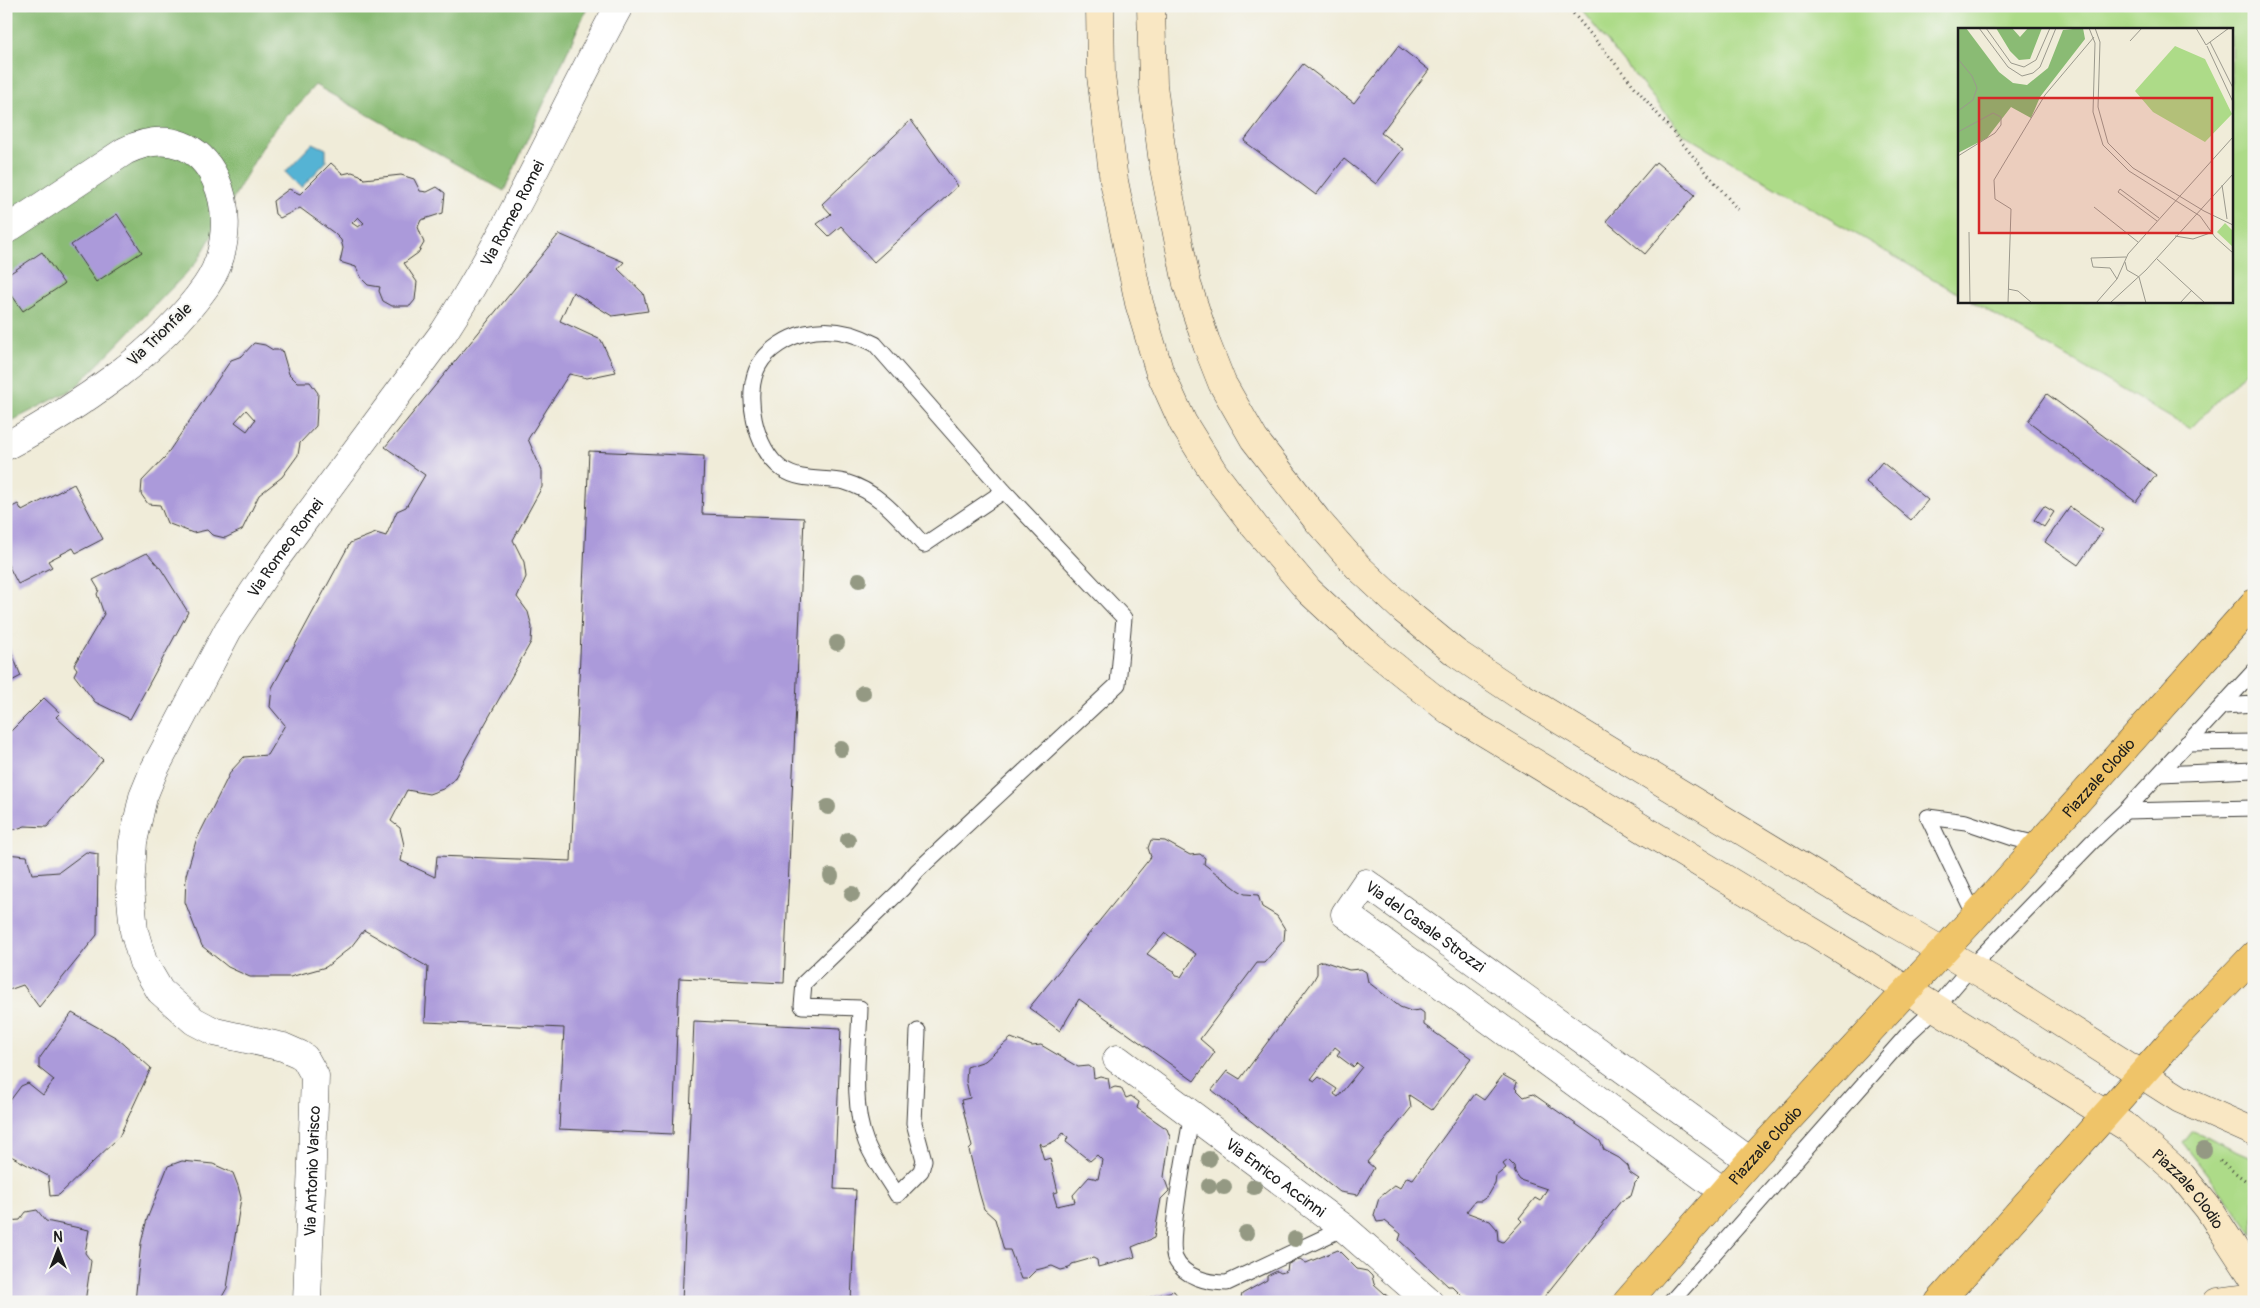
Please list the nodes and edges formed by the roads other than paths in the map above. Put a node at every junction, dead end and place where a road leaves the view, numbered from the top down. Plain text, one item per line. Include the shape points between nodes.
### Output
1 (619, 6) edge
2 (1100, 6) edge
3 (1151, 6) edge
4 (6, 230) edge
5 (6, 446) edge
6 (1004, 491) junction
7 (2254, 603) edge
8 (2254, 671) edge
9 (2254, 704) edge
10 (2224, 706) junction
11 (2254, 742) edge
12 (2187, 744) junction
13 (2254, 770) edge
14 (2160, 774) junction
15 (2254, 808) edge
16 (2125, 811) junction
17 (2037, 844) junction
18 (1975, 916) junction
19 (1943, 952) junction
20 (2254, 955) edge
21 (1971, 967) junction
22 (1906, 991) junction
23 (1935, 1009) junction
24 (918, 1031) dead end
25 (292, 1051) joint
26 (1117, 1059) dead end
27 (2142, 1074) junction
28 (1192, 1113) junction
29 (2105, 1115) junction
30 (2254, 1132) edge
31 (1750, 1161) junction
32 (1724, 1192) junction
33 (1344, 1228) junction
34 (2254, 1279) edge
35 (2254, 1297) edge
36 (306, 1302) edge
37 (1429, 1302) edge
38 (1627, 1302) edge
39 (1671, 1302) edge
40 (1939, 1302) edge
41 (2217, 1302) edge

1 - 25 street, Via Romeo Romei via 510,220 465,300 256,587 228,630 149,781 130,864 132,914 138,949 160,991 194,1021 215,1032
2 - 22 main road via 1104,112 1121,223 1149,341 1170,396 1204,458 1255,527 1327,610 1451,712
3 - 19 main road via 1154,95 1163,163 1193,306 1222,383 1254,439 1358,567 1404,610 1473,665
4 - 5 street, Via Trionfale via 125,151 155,142 184,146 208,165 220,188 226,221 223,246 212,275 178,321 68,410
6 - 6 lane via 886,355 863,338 831,330 799,334 773,349 759,365 755,376 754,411 759,441 771,459 782,469 798,476 844,482 868,491 884,502 924,545
6 - 24 lane via 1124,618 1118,684 917,871 804,983 802,1006 860,1008 858,1098 862,1129 867,1144 897,1195 921,1171 924,1160 914,1124
7 - 17 main road, Piazzale Clodio
8 - 10 lane, Piazzale Clodio
9 - 10 lane
10 - 12 lane, Piazzale Clodio
11 - 12 lane
12 - 14 lane, Piazzale Clodio
13 - 14 lane
14 - 16 lane, Piazzale Clodio
15 - 16 lane
16 - 21 lane, Piazzale Clodio
17 - 18 main road, Piazzale Clodio
17 - 18 lane via 1966,822 1928,817
18 - 19 main road, Piazzale Clodio
19 - 21 main road
19 - 22 main road, Piazzale Clodio
20 - 27 main road
21 - 23 lane, Piazzale Clodio
21 - 27 main road
22 - 23 main road, Piazzale Clodio
22 - 31 main road, Piazzale Clodio
23 - 29 main road, Piazzale Clodio
23 - 39 lane, Piazzale Clodio via 1906,1036
25 - 36 street, Via Antonio Varisco via 305,1058 315,1076
26 - 28 street, Via Enrico Accinni
27 - 29 main road
27 - 30 main road via 2180,1099
28 - 33 street, Via Enrico Accinni
28 - 33 lane via 1173,1243 1175,1259 1184,1270 1206,1281 1227,1283
29 - 34 main road, Piazzale Clodio via 2143,1140 2182,1176 2208,1208
29 - 40 main road
31 - 32 main road, Piazzale Clodio
31 - 32 street, Via del Casale Strozzi via 1366,883 1345,914
32 - 38 main road, Piazzale Clodio
33 - 37 street, Via Enrico Accinni
35 - 41 main road

